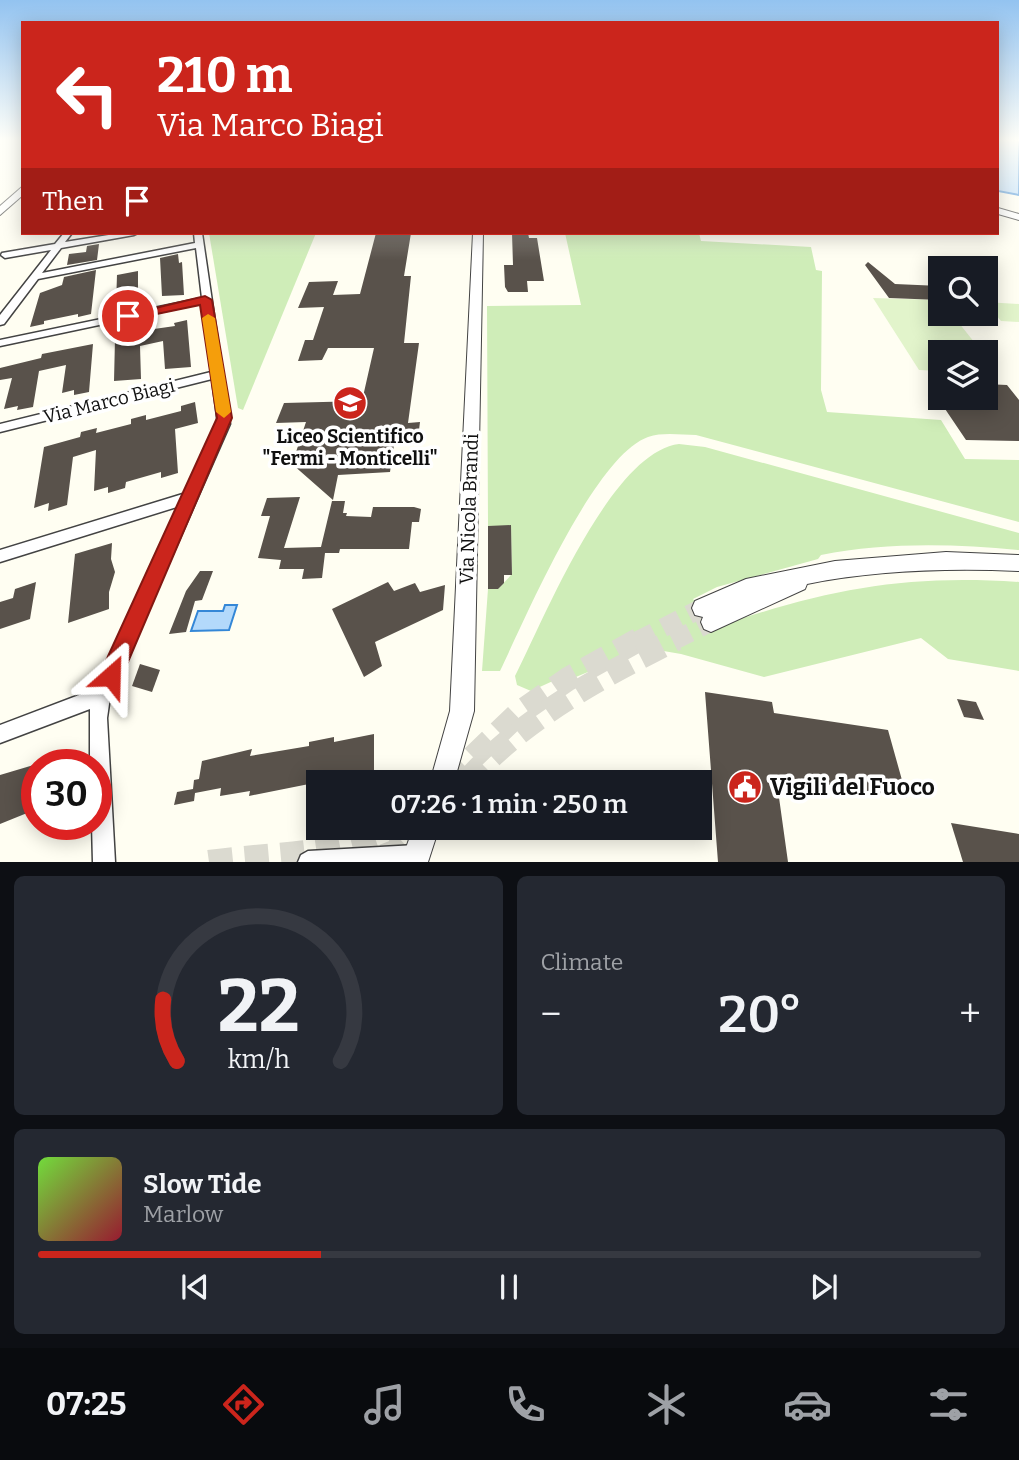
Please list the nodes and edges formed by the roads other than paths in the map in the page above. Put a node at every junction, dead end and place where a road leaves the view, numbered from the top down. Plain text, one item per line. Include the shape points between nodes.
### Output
1 (21, 191) edge
2 (999, 211) edge
3 (0, 212) edge
4 (1019, 217) edge
5 (67, 235) edge
6 (122, 235) edge
7 (478, 235) edge
8 (199, 239) edge
9 (59, 246) junction
10 (5, 256) dead end
11 (34, 277) junction
12 (205, 300) junction
13 (0, 321) edge
14 (0, 343) edge
15 (218, 374) junction
16 (0, 428) edge
17 (192, 497) junction
18 (0, 556) edge
19 (1019, 563) edge
20 (706, 615) tunnel mouth
21 (101, 696) junction
22 (0, 734) edge
23 (445, 770) edge
24 (422, 840) edge
25 (415, 858) edge
26 (104, 862) edge
27 (308, 862) edge

1 - 3 street
2 - 4 street
5 - 9 street
6 - 9 street
7 - 23 street, Via Nicola Brandi via 462,711
8 - 11 street
8 - 12 street
9 - 10 street
9 - 11 street
11 - 13 street
12 - 14 street
12 - 15 street
15 - 16 street, Via Marco Biagi
15 - 17 street via 224,424
17 - 18 street
17 - 21 street
19 - 20 street via 890,563 816,575
21 - 22 street
21 - 26 street
24 - 25 street
25 - 27 street

